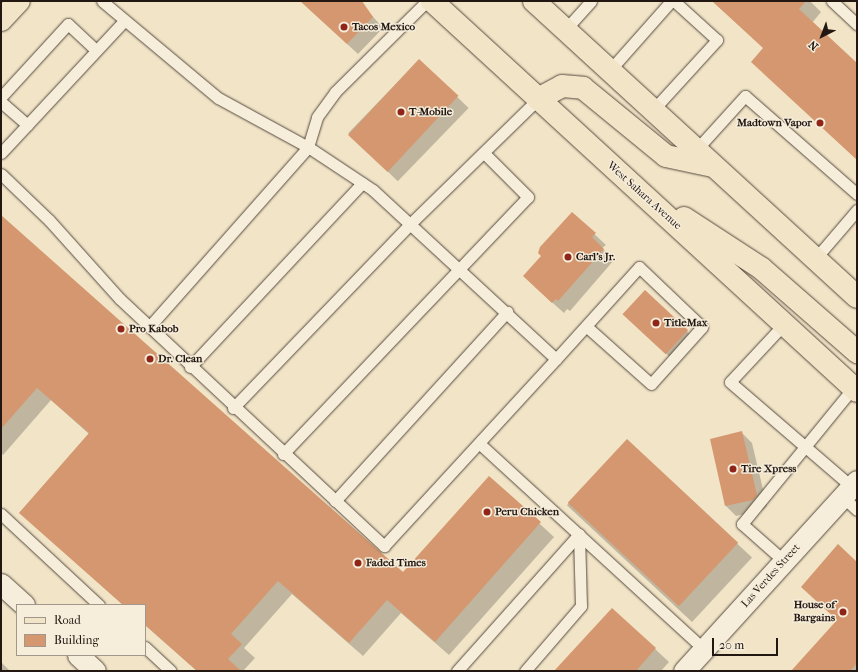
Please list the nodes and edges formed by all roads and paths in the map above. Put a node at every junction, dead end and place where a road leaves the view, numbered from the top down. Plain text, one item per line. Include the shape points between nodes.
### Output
1 (19, 1) edge
2 (102, 1) edge
3 (427, 1) edge
4 (432, 1) edge
5 (534, 1) edge
6 (591, 1) edge
7 (672, 1) edge
8 (832, 1) edge
9 (1, 20) edge
10 (124, 21) junction
11 (857, 24) edge
12 (565, 30) junction
13 (96, 50) junction
14 (610, 70) junction
15 (1, 97) edge
16 (538, 99) junction
17 (1, 102) edge
18 (653, 110) junction
19 (26, 125) junction
20 (308, 147) junction
21 (696, 150) junction
22 (1, 153) edge
23 (485, 154) junction
24 (714, 166) junction
25 (1, 174) edge
26 (362, 183) junction
27 (634, 187) junction
28 (857, 194) edge
29 (857, 210) edge
30 (411, 223) junction
31 (815, 259) junction
32 (459, 266) junction
33 (857, 297) edge
34 (507, 312) junction
35 (784, 324) junction
36 (586, 326) junction
37 (149, 327) junction
38 (857, 352) edge
39 (556, 359) junction
40 (190, 367) junction
41 (855, 390) edge
42 (233, 408) junction
43 (481, 445) junction
44 (806, 449) junction
45 (283, 454) junction
46 (852, 494) edge
47 (335, 501) junction
48 (1, 514) edge
49 (579, 534) junction
50 (784, 561) junction
51 (1, 584) edge
52 (23, 604) edge
53 (98, 604) edge
54 (146, 648) edge
55 (704, 649) junction
56 (79, 656) edge
57 (95, 671) edge
58 (170, 671) edge
59 (457, 671) edge
60 (525, 671) edge
61 (684, 671) edge

1 - 9 main road
2 - 10 lane
3 - 20 lane via 335,92 317,117
4 - 16 main road, West Sahara Avenue
5 - 12 main road
6 - 12 lane
7 - 14 lane
7 - 18 lane via 716,40
8 - 11 lane
10 - 13 lane
10 - 20 lane via 218,98
12 - 14 main road
13 - 15 lane via 68,24
13 - 19 lane
14 - 18 main road
16 - 23 lane
16 - 24 main road via 562,86 583,88 666,156
16 - 27 main road, West Sahara Avenue
17 - 19 lane
18 - 21 main road
19 - 22 lane
20 - 26 lane
20 - 37 lane
21 - 24 main road
21 - 28 lane via 745,96
23 - 30 lane
23 - 32 lane via 528,197
24 - 31 main road
25 - 37 lane via 49,220
26 - 30 lane
26 - 40 lane
27 - 35 main road, West Sahara Avenue
27 - 38 main road via 761,268
29 - 31 lane
30 - 32 lane
30 - 42 lane
31 - 33 main road
32 - 34 lane
32 - 45 lane
34 - 39 lane
34 - 47 lane
35 - 41 main road, West Sahara Avenue
35 - 44 lane via 730,382
36 - 36 lane via 638,267 702,327 651,384
36 - 39 lane
37 - 40 lane
39 - 43 lane
40 - 42 lane
41 - 44 lane
42 - 45 lane
43 - 47 lane via 384,546
43 - 49 lane
44 - 46 lane
44 - 50 lane via 742,524
45 - 47 lane
46 - 50 street, Las Verdes Street
48 - 53 lane
49 - 55 lane
49 - 59 lane
49 - 60 lane via 581,606
50 - 55 street, Las Verdes Street
51 - 52 street
54 - 58 lane
55 - 61 street, Las Verdes Street
56 - 57 street

